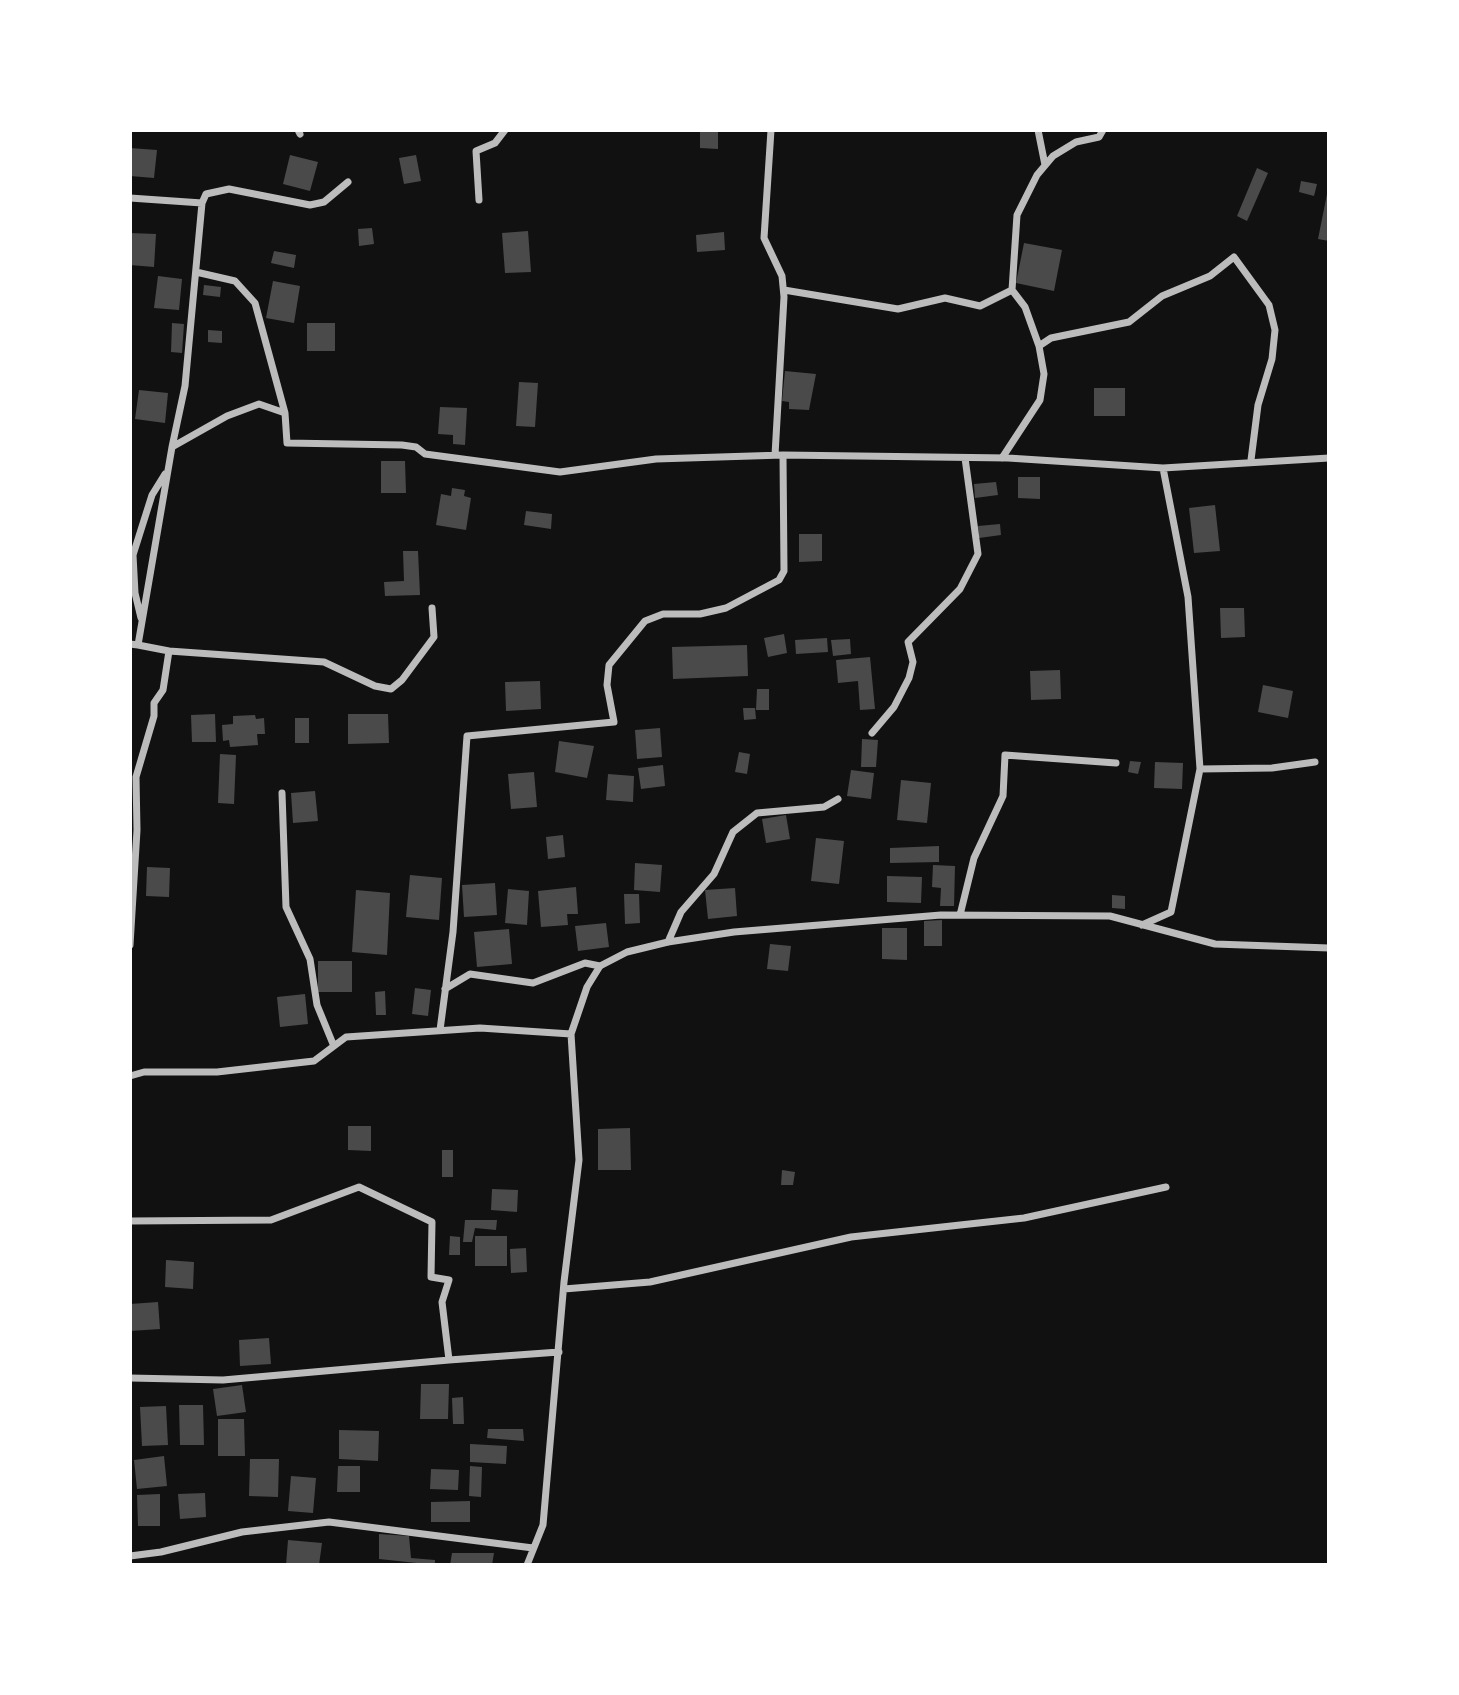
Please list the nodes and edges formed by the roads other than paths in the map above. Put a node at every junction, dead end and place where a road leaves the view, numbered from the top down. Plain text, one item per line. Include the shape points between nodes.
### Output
1 (505, 130) edge
2 (771, 130) edge
3 (1038, 130) edge
4 (1103, 130) edge
5 (1045, 165) junction
6 (348, 182) dead end
7 (130, 198) edge
8 (479, 200) dead end
9 (202, 203) junction
10 (196, 272) junction
11 (784, 290) junction
12 (1012, 290) junction
13 (1039, 346) junction
14 (285, 413) junction
15 (172, 447) junction
16 (779, 455) junction
17 (965, 458) junction
18 (1002, 458) junction
19 (1329, 458) edge
20 (1251, 460) junction
21 (1163, 468) junction
22 (168, 469) junction
23 (432, 608) dead end
24 (142, 620) junction
25 (134, 644) edge
26 (169, 651) junction
27 (872, 733) dead end
28 (1315, 762) dead end
29 (1116, 763) dead end
30 (1200, 769) junction
31 (133, 774) edge
32 (282, 793) dead end
33 (838, 799) dead end
34 (960, 915) junction
35 (1142, 925) junction
36 (668, 942) junction
37 (130, 945) edge
38 (1329, 948) edge
39 (600, 966) junction
40 (445, 989) junction
41 (440, 1030) junction
42 (571, 1034) junction
43 (333, 1044) junction
44 (130, 1076) edge
45 (1166, 1187) dead end
46 (130, 1221) edge
47 (564, 1289) junction
48 (559, 1352) junction
49 (449, 1360) junction
50 (130, 1378) edge
51 (533, 1548) junction
52 (130, 1556) edge
53 (527, 1565) edge

1 - 8 street via 495,143 476,151
2 - 11 street via 764,238
3 - 5 street
4 - 5 street
5 - 12 street via 1017,215
6 - 9 street via 324,202 310,205 229,189 206,194
7 - 9 street
9 - 10 street
10 - 14 street via 235,281 255,303
10 - 15 street via 185,386
11 - 12 street via 898,309 945,298 980,306
11 - 16 street
12 - 13 street via 1025,307
13 - 18 street via 1044,374 1040,400
13 - 20 street via 1051,338 1129,322 1162,296 1210,276 1234,257 1269,305 1275,330
14 - 15 street via 259,404 246,406
14 - 16 street via 287,443 402,445 425,454 560,472 656,459
15 - 22 street
16 - 17 street
16 - 40 street via 784,571 779,580 726,608 663,614 645,621 609,665 614,722 467,736
17 - 18 street
17 - 27 street via 978,554 960,589 908,642 913,662 909,678
18 - 21 street
19 - 20 street
20 - 21 street
21 - 30 street via 1188,597
22 - 24 street
22 - 24 street via 152,495 133,555
23 - 26 street via 434,637 391,689 324,662
24 - 25 street
25 - 26 street
26 - 31 street via 163,690 154,703
28 - 30 street
29 - 34 street via 1005,755 1003,796 974,858
30 - 35 street via 1171,912
31 - 37 street
32 - 43 street via 286,907 310,959 317,1005
33 - 36 street via 824,807 757,813 733,832 714,874 691,898
34 - 35 street via 1110,916
34 - 36 street
35 - 38 street via 1215,944
36 - 39 street via 627,952
39 - 40 street via 585,963 533,983 470,974
39 - 42 street
40 - 41 street
41 - 42 street
41 - 43 street via 346,1037
42 - 47 street via 579,1160
43 - 44 street via 314,1061 297,1064
45 - 47 street via 1024,1218 851,1237 650,1282
46 - 49 street via 271,1220 359,1187 432,1222 431,1277 449,1280 442,1302
47 - 48 street
48 - 49 street
48 - 51 street via 543,1525
49 - 50 street via 223,1380
51 - 52 street via 329,1522 242,1532
51 - 53 street

